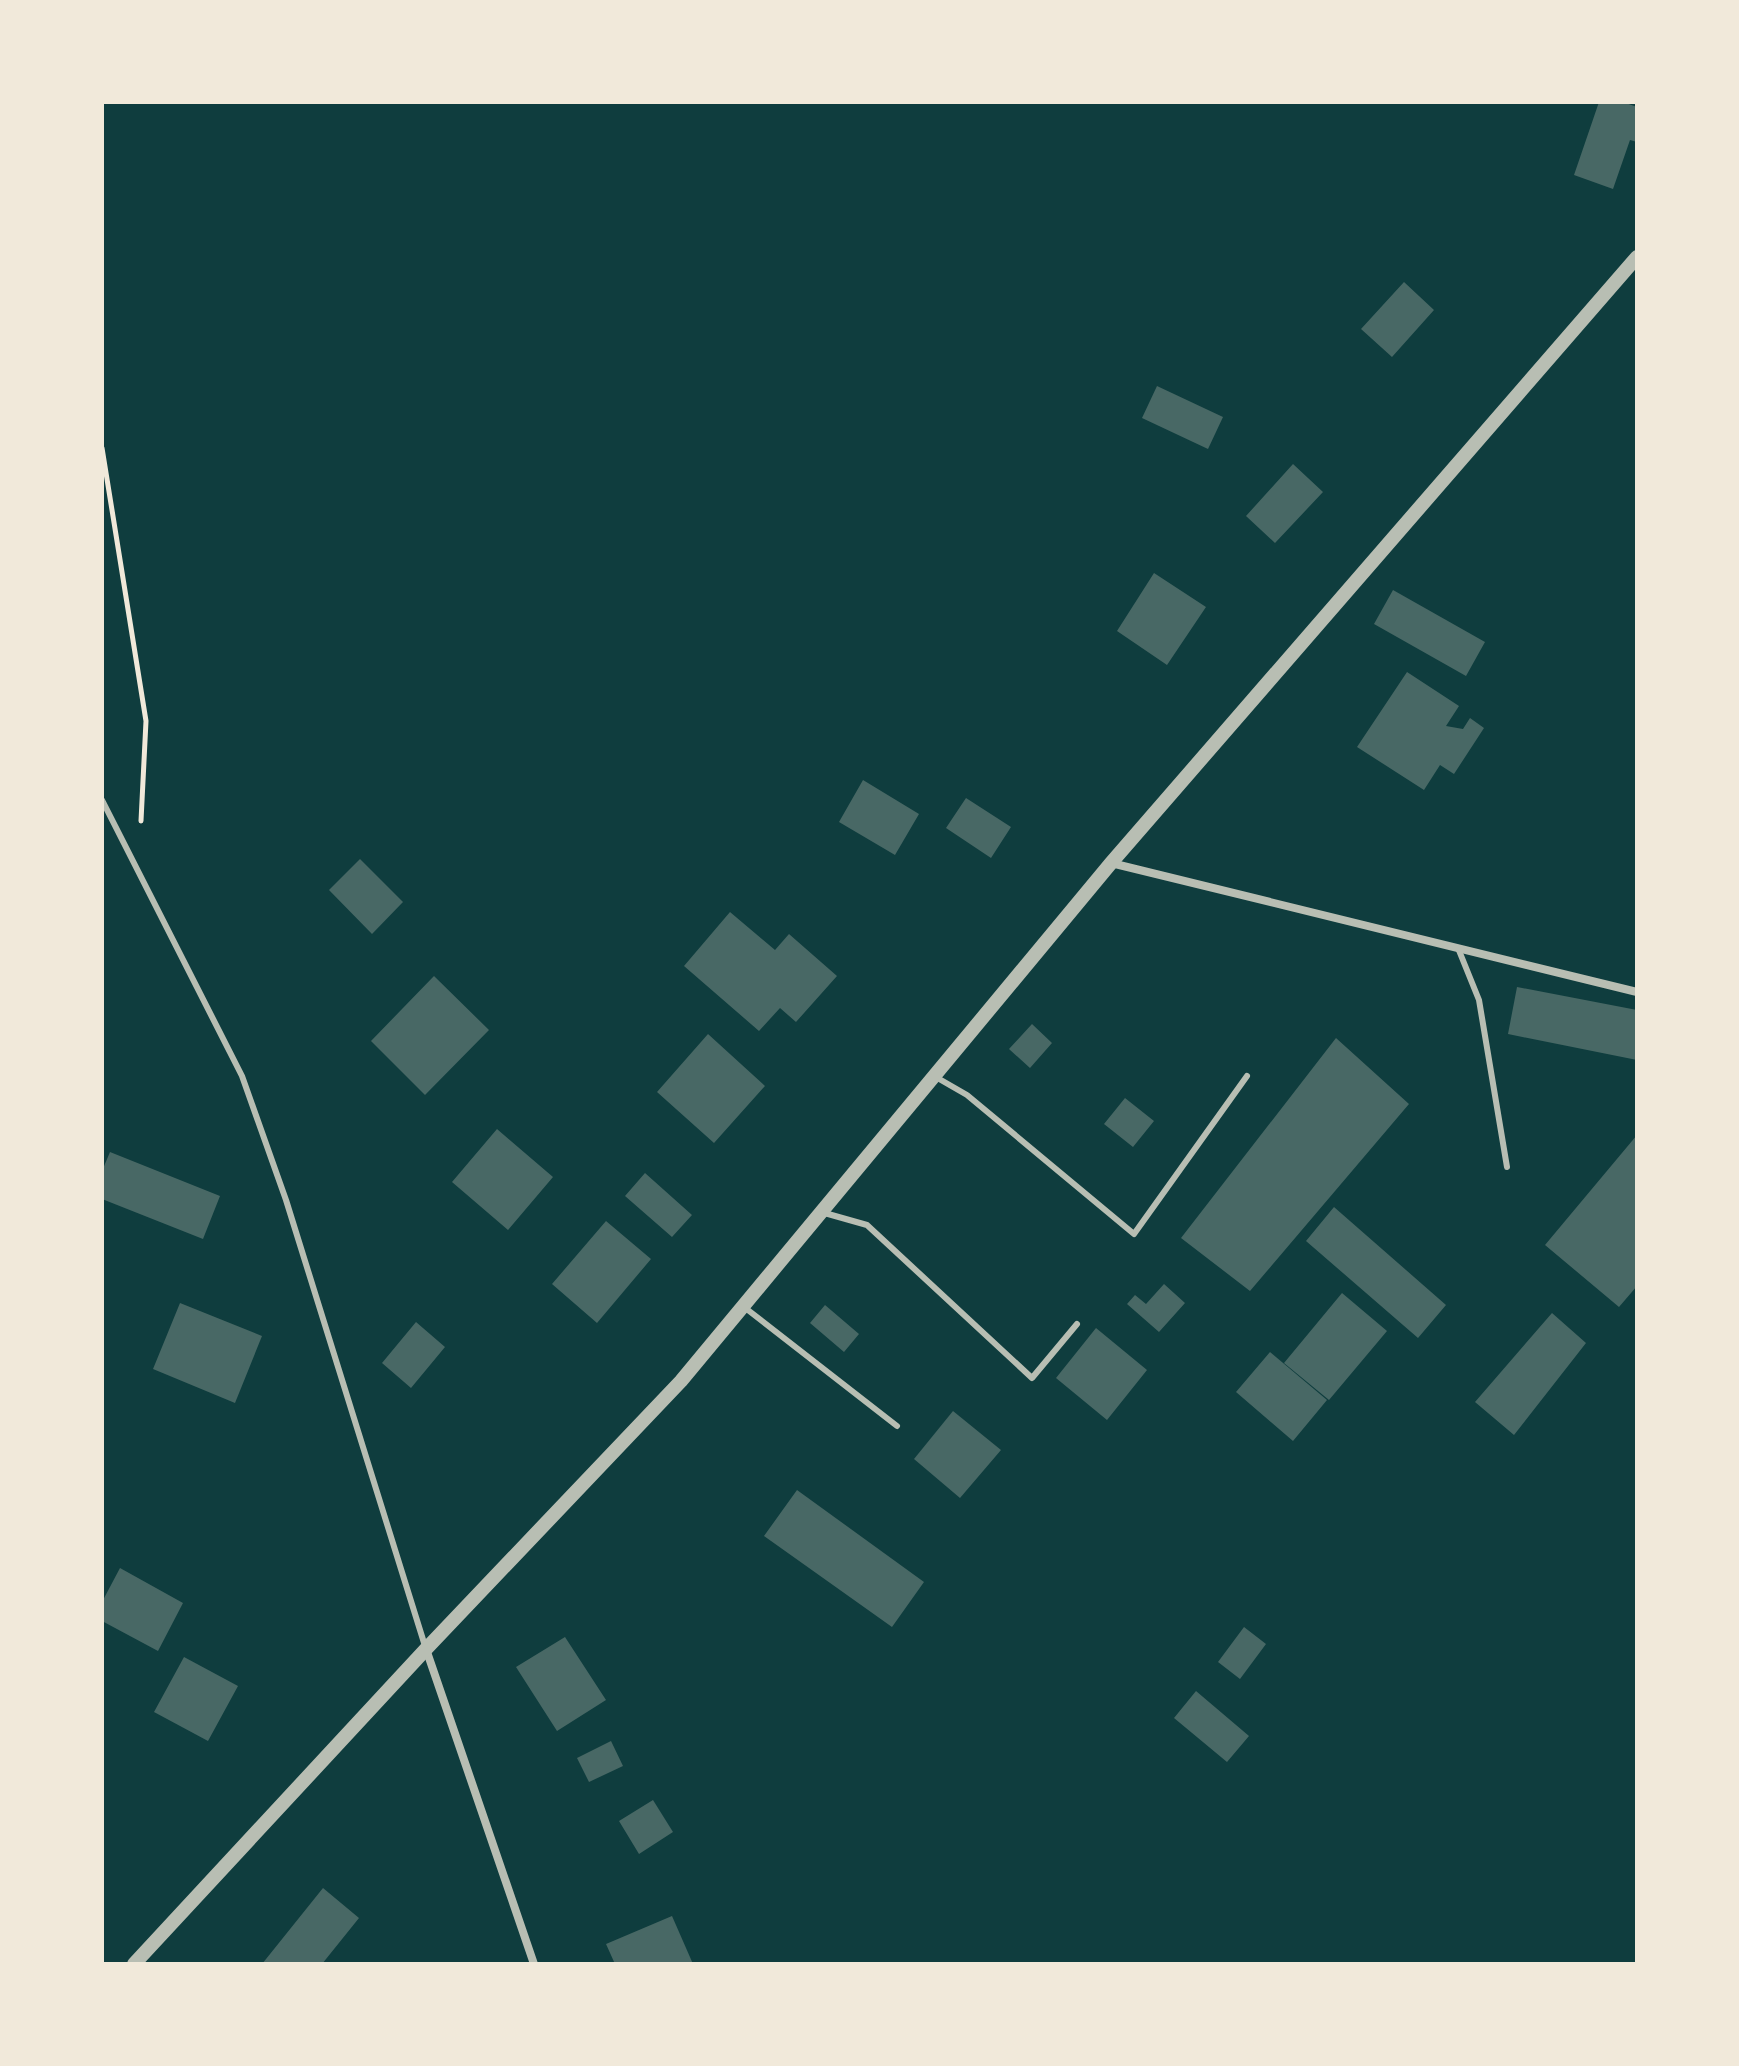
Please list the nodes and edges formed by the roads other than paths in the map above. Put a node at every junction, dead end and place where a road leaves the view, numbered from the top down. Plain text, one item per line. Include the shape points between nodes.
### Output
1 (1637, 257) edge
2 (102, 800) edge
3 (1111, 863) junction
4 (1458, 948) junction
5 (1637, 992) edge
6 (934, 1076) junction
7 (1247, 1076) dead end
8 (1507, 1167) dead end
9 (821, 1212) junction
10 (744, 1307) junction
11 (1077, 1324) dead end
12 (897, 1426) dead end
13 (426, 1649) junction
14 (134, 1964) edge
15 (534, 1964) edge

1 - 3 street
2 - 13 lane via 242,1076
3 - 4 street
3 - 6 street
4 - 5 street
4 - 8 lane via 1479,1000
6 - 7 lane via 967,1095 1134,1234
6 - 9 street
9 - 10 street
9 - 11 lane via 867,1225 1032,1378
10 - 12 lane
10 - 13 street via 681,1381
13 - 14 street
13 - 15 street

